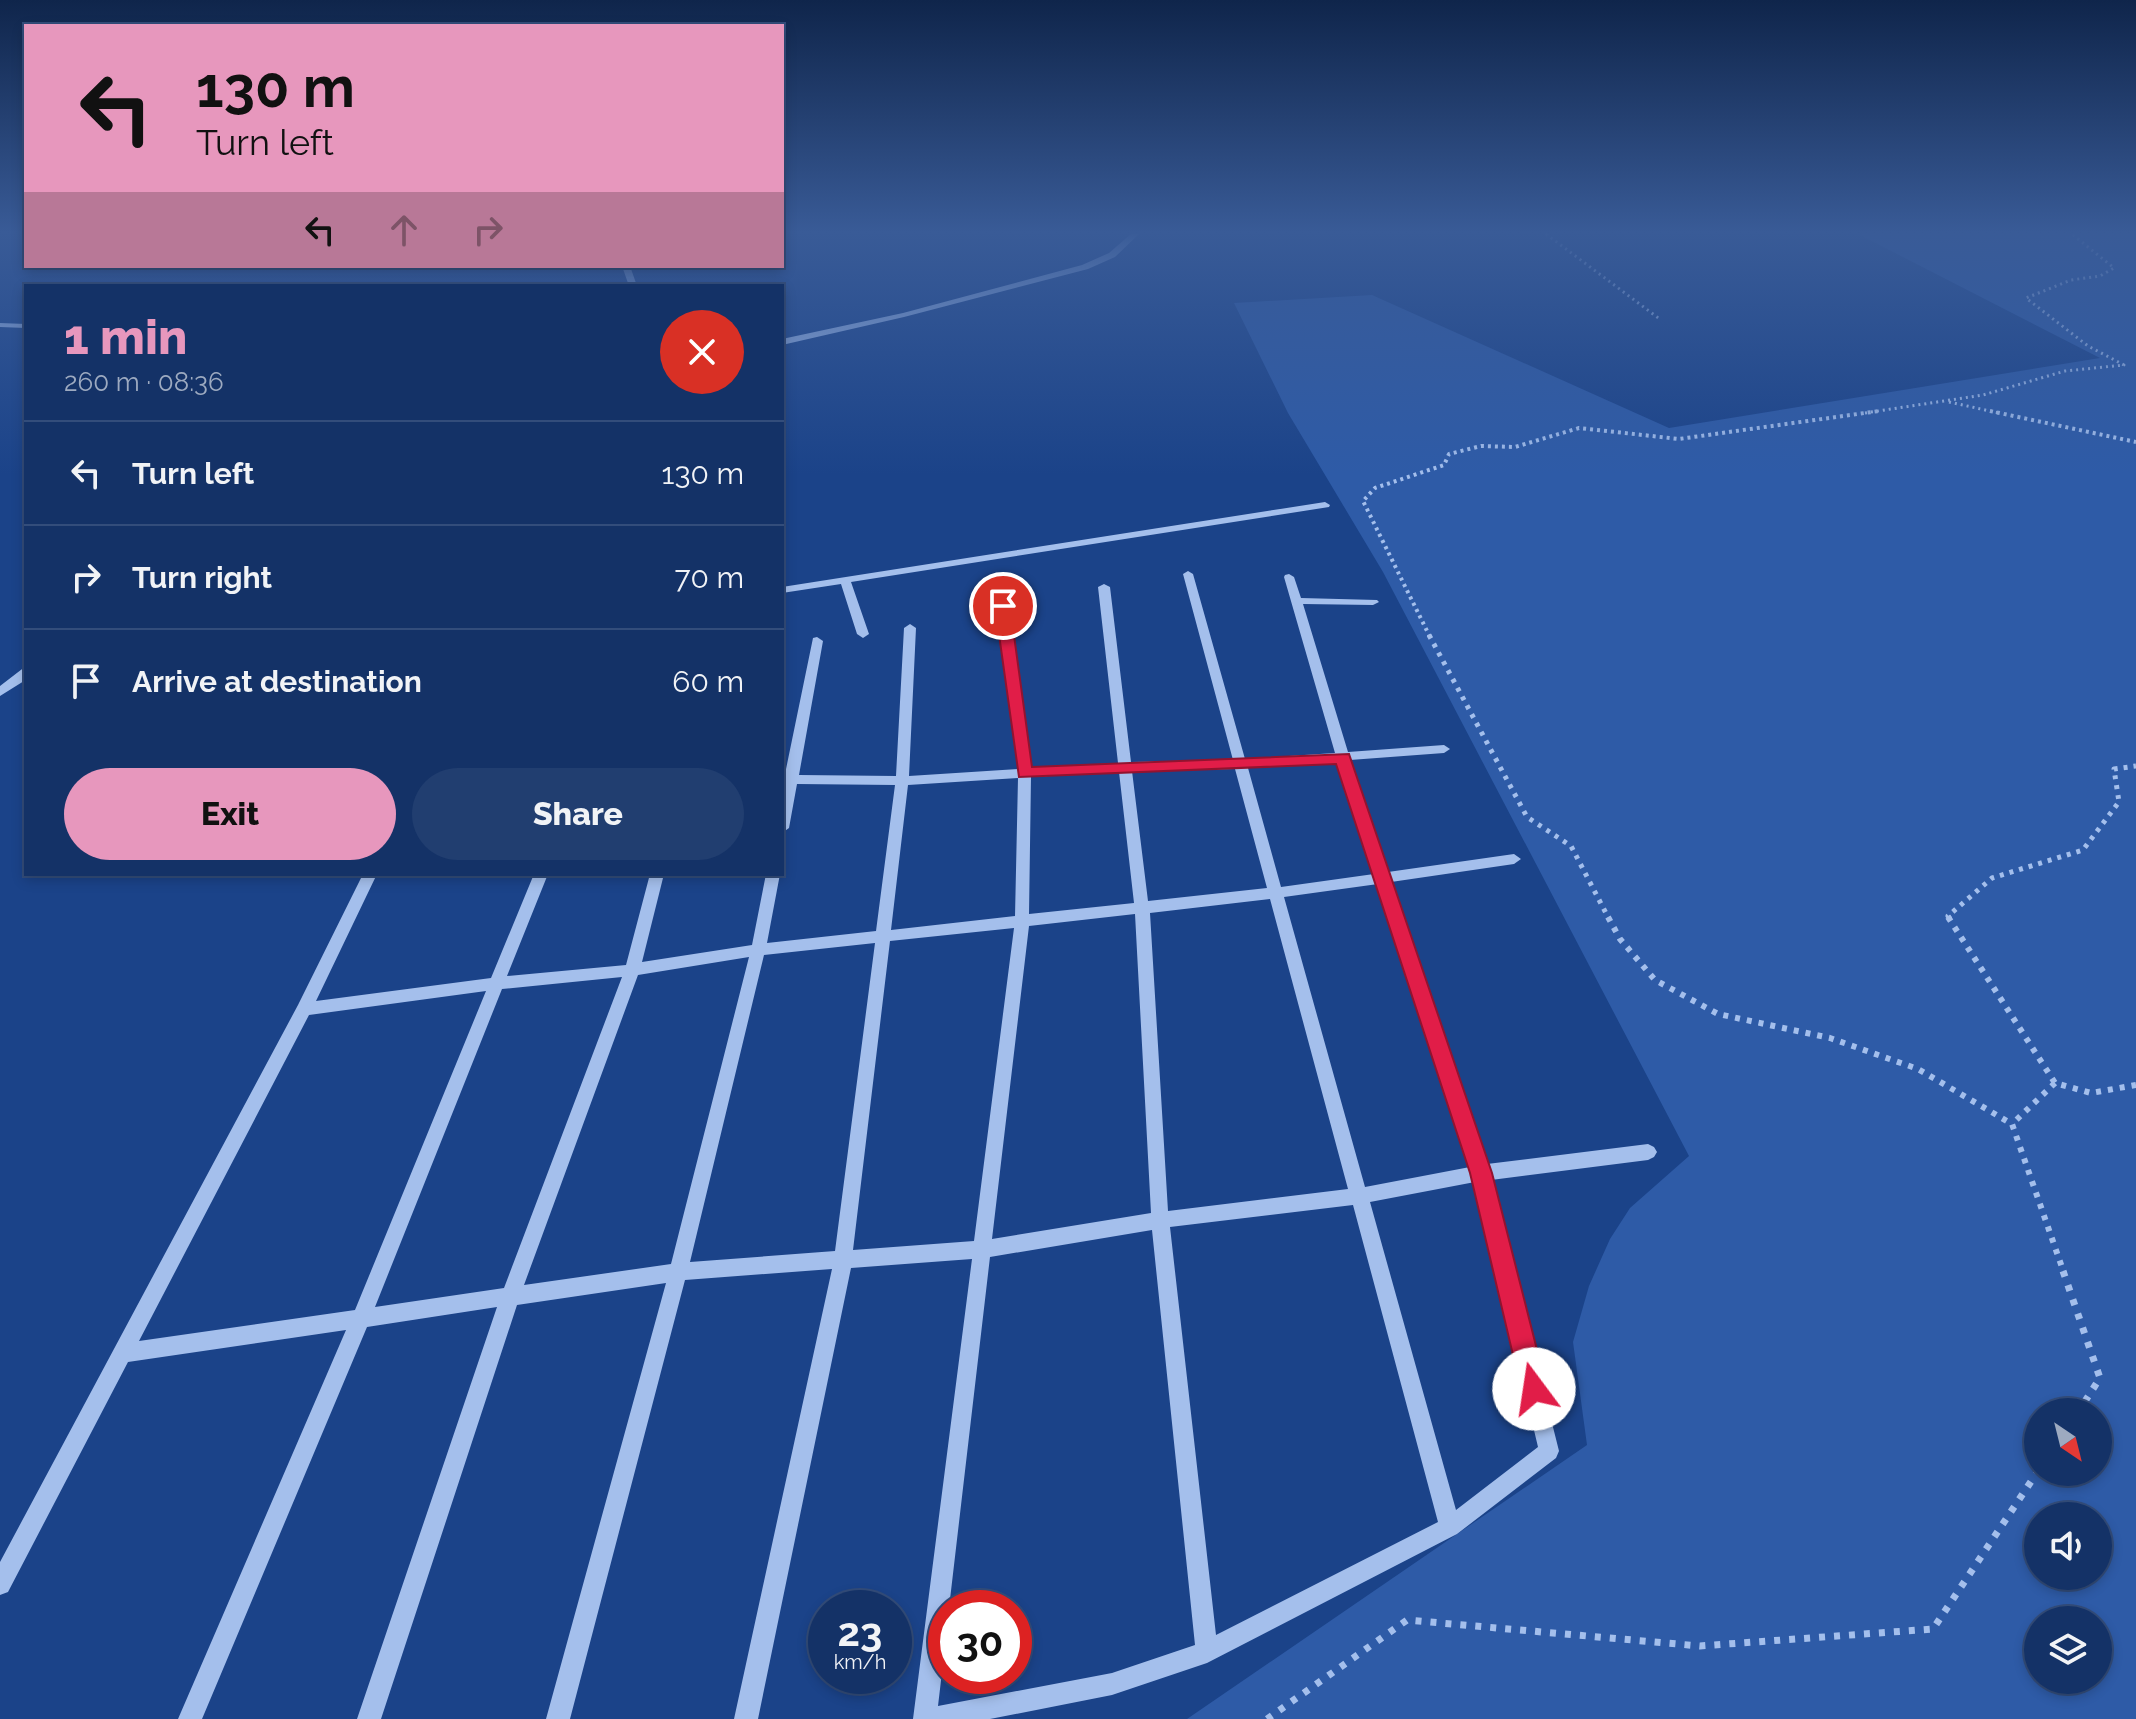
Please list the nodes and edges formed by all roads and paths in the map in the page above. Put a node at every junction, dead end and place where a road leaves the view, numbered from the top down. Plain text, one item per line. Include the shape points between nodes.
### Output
1 (907, 314) edge
2 (1653, 314) edge
3 (2047, 314) edge
4 (1661, 320) dead end
5 (0, 325) edge
6 (24, 326) edge
7 (784, 342) edge
8 (1947, 401) junction
9 (2136, 442) edge
10 (1325, 505) dead end
11 (1188, 574) dead end
12 (1289, 577) dead end
13 (845, 580) junction
14 (1104, 587) dead end
15 (784, 590) edge
16 (1297, 601) junction
17 (1373, 602) dead end
18 (1003, 606) dead end
19 (910, 628) dead end
20 (863, 634) dead end
21 (817, 641) dead end
22 (24, 673) edge
23 (0, 692) edge
24 (1444, 749) dead end
25 (1343, 758) junction
26 (1240, 764) junction
27 (2136, 766) edge
28 (1126, 767) junction
29 (1025, 773) junction
30 (787, 779) edge
31 (902, 781) junction
32 (784, 808) edge
33 (1514, 859) dead end
34 (369, 876) edge
35 (540, 876) edge
36 (656, 876) edge
37 (773, 876) edge
38 (1382, 876) junction
39 (1276, 893) junction
40 (1142, 908) junction
41 (1022, 921) junction
42 (883, 937) junction
43 (758, 950) junction
44 (632, 970) junction
45 (494, 984) junction
46 (304, 1009) junction
47 (2055, 1083) junction
48 (2136, 1085) edge
49 (2012, 1124) junction
50 (1648, 1152) dead end
51 (1481, 1173) junction
52 (1359, 1196) junction
53 (1160, 1220) junction
54 (983, 1249) junction
55 (843, 1260) junction
56 (678, 1272) junction
57 (510, 1298) junction
58 (361, 1318) junction
59 (121, 1353) junction
60 (2087, 1398) edge
61 (2028, 1486) edge
62 (1450, 1527) junction
63 (0, 1584) edge
64 (1207, 1652) junction
65 (190, 1719) edge
66 (369, 1719) edge
67 (558, 1719) edge
68 (746, 1719) edge
69 (928, 1719) edge
70 (1267, 1719) edge

1 - 7 street
2 - 4 path
3 - 8 path via 2124,365 2065,371
5 - 6 street
8 - 9 path
8 - 49 path via 1679,439 1579,428 1515,447 1481,446 1449,454 1444,465 1375,488 1363,501 1527,817 1571,846 1620,939 1655,980 1718,1014 1830,1038 1918,1069
10 - 13 street
11 - 26 street
12 - 16 street
13 - 15 street
13 - 20 street
14 - 28 street
16 - 17 street
16 - 25 street
18 - 29 street
19 - 31 street
21 - 30 street
22 - 23 street
24 - 25 street
25 - 26 street
25 - 38 street
26 - 28 street
26 - 39 street
27 - 47 path via 2114,769 2119,802 2083,850 1992,878 1948,916
28 - 29 street
28 - 40 street
29 - 31 street
29 - 41 street
30 - 31 street
30 - 32 street
31 - 42 street
33 - 38 street
34 - 46 street
35 - 45 street
36 - 44 street
37 - 43 street
38 - 39 street
38 - 51 street
39 - 40 street
39 - 52 street
40 - 41 street
40 - 53 street
41 - 42 street
41 - 54 street
42 - 43 street
42 - 55 street
43 - 44 street
43 - 56 street
44 - 45 street
44 - 57 street
45 - 46 street
45 - 58 street
46 - 59 street
47 - 48 path via 2091,1093
47 - 49 path
49 - 60 path via 2100,1378
50 - 51 street
51 - 52 street
51 - 62 street via 1549,1451
52 - 53 street
52 - 62 street
53 - 54 street
53 - 64 street
54 - 55 street
54 - 69 street
55 - 56 street
55 - 68 street
56 - 57 street
56 - 67 street
57 - 58 street
57 - 66 street
58 - 59 street
58 - 65 street
59 - 63 street
61 - 70 path via 1933,1629 1700,1646 1407,1620
62 - 64 street
64 - 69 street via 1112,1684

